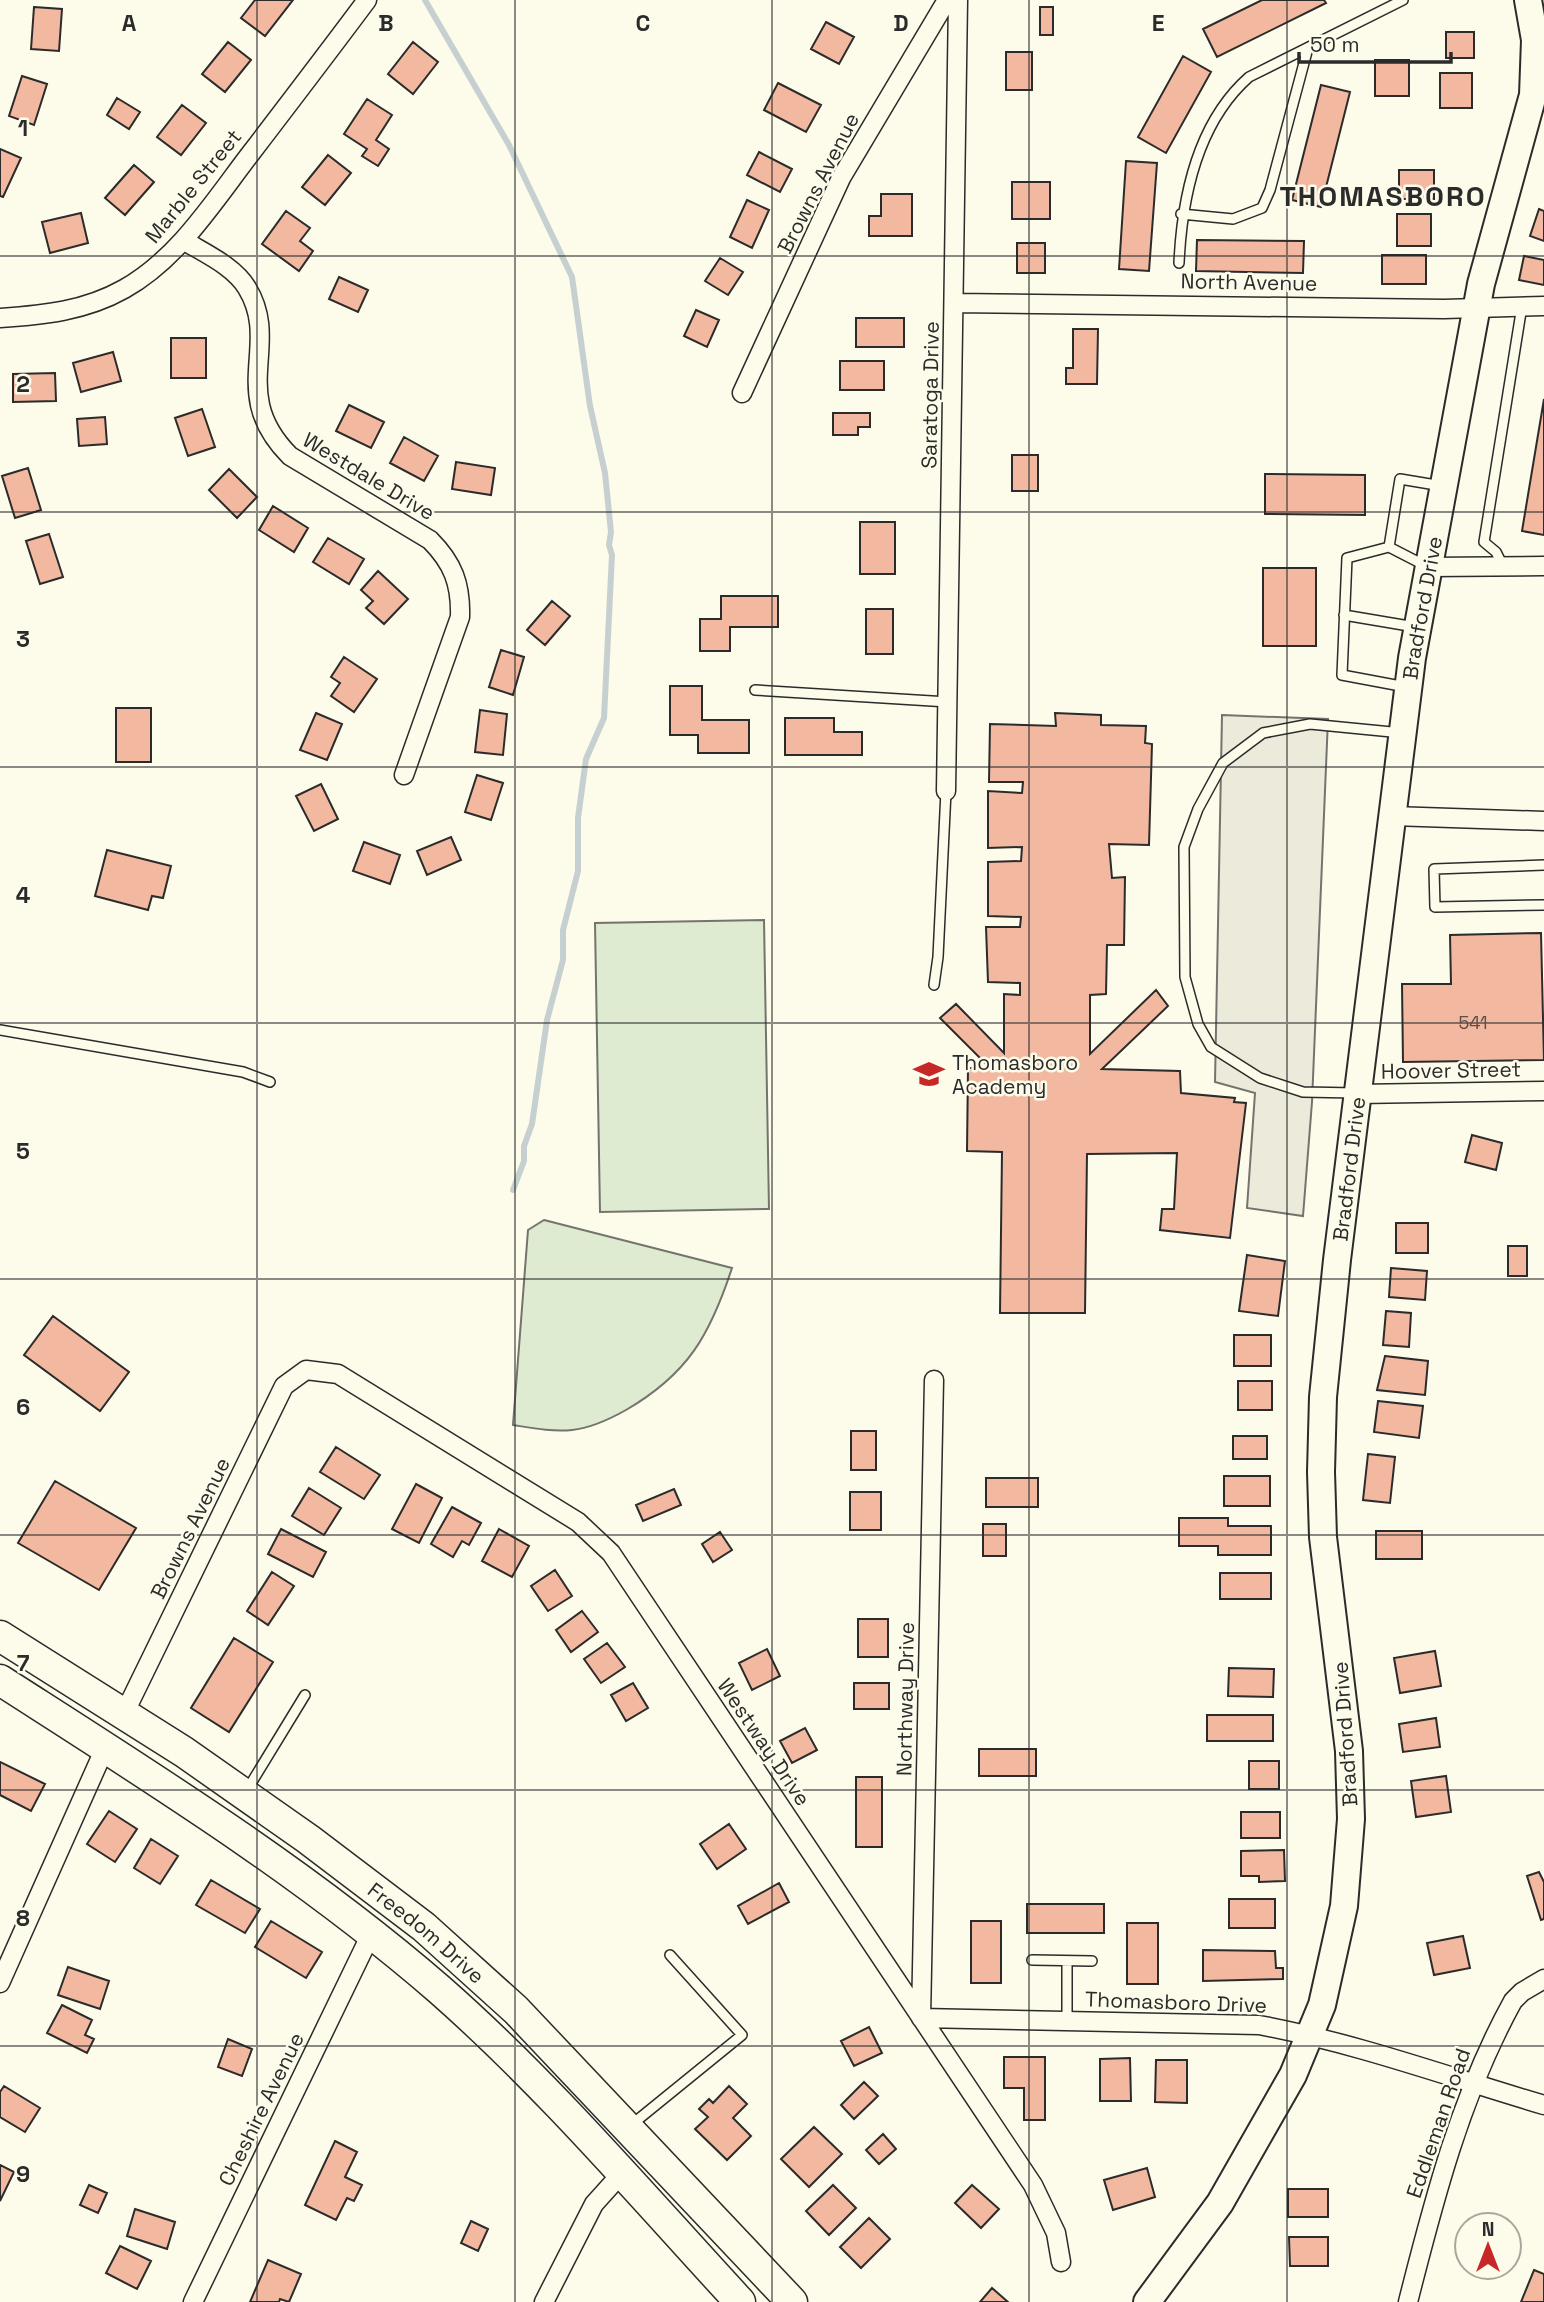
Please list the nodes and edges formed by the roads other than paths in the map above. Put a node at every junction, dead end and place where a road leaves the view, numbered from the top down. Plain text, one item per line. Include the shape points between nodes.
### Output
1 (368, 0) edge
2 (947, 0) edge
3 (958, 0) edge
4 (1403, 0) edge
5 (1528, 0) edge
6 (1308, 48) junction
7 (1538, 95) edge
8 (1181, 214) junction
9 (183, 240) junction
10 (1179, 263) dead end
11 (954, 303) junction
12 (1522, 306) junction
13 (1544, 306) edge
14 (1477, 307) junction
15 (0, 318) edge
16 (742, 393) dead end
17 (1444, 486) junction
18 (1389, 547) junction
19 (1503, 566) junction
20 (1544, 566) edge
21 (1427, 567) junction
22 (1344, 615) junction
23 (1416, 627) junction
24 (1408, 687) junction
25 (755, 690) dead end
26 (948, 702) junction
27 (1402, 733) junction
28 (404, 775) dead end
29 (946, 791) joint
30 (1392, 816) junction
31 (1544, 821) edge
32 (1544, 865) edge
33 (1544, 905) edge
34 (934, 985) dead end
35 (0, 1030) edge
36 (270, 1082) dead end
37 (1544, 1091) edge
38 (1358, 1094) junction
39 (306, 1370) joint
40 (934, 1380) dead end
41 (0, 1636) edge
42 (0, 1680) edge
43 (305, 1695) dead end
44 (124, 1714) junction
45 (105, 1748) junction
46 (244, 1794) junction
47 (370, 1936) junction
48 (670, 1955) dead end
49 (1032, 1961) dead end
50 (1067, 1961) junction
51 (1092, 1962) dead end
52 (1544, 1979) edge
53 (0, 1983) edge
54 (921, 2018) junction
55 (1067, 2021) junction
56 (1311, 2034) junction
57 (1472, 2083) junction
58 (1544, 2105) edge
59 (629, 2127) junction
60 (621, 2174) junction
61 (1061, 2262) dead end
62 (193, 2302) edge
63 (544, 2302) edge
64 (740, 2302) edge
65 (792, 2302) edge
66 (1147, 2302) edge
67 (1408, 2302) edge

1 - 9 street, Marble Street
2 - 16 street, Browns Avenue via 841,178
3 - 11 street, Saratoga Drive
4 - 6 lane
5 - 7 street, Bradford Drive
6 - 8 lane via 1249,77 1229,95 1216,114
6 - 8 lane via 1262,208 1233,219
7 - 14 street, Bradford Drive
8 - 10 lane
9 - 15 street, Marble Street via 141,278 92,304 59,313
9 - 28 street, Westdale Drive via 233,272 256,305 257,399 274,440 289,456 430,540 456,574 460,617
11 - 14 street, North Avenue
11 - 26 street, Saratoga Drive
12 - 13 street, North Avenue
12 - 14 street, North Avenue
12 - 19 lane via 1484,542
14 - 17 street, Bradford Drive
17 - 18 lane via 1400,479
17 - 21 street, Bradford Drive
18 - 21 lane
18 - 22 lane via 1347,558
19 - 20 street
19 - 21 street
21 - 23 street, Bradford Drive
22 - 23 lane
22 - 24 lane via 1342,675
23 - 24 street, Bradford Drive
24 - 27 street, Bradford Drive
25 - 26 lane
26 - 29 street, Saratoga Drive
27 - 30 street, Bradford Drive
27 - 38 lane via 1310,724 1263,733 1223,763 1184,847 1185,977 1198,1024 1211,1047 1260,1078 1299,1090
29 - 34 lane
30 - 31 street
30 - 38 street, Bradford Drive
32 - 33 lane via 1434,869 1435,907
35 - 36 lane via 230,1069
37 - 38 street, Hoover Street
38 - 56 street, Bradford Drive via 1328,1342 1321,1472 1324,1538 1349,1751 1350,1854 1337,1942
39 - 44 street, Browns Avenue via 284,1386
39 - 54 street, Westway Drive via 338,1374 578,1522 601,1542
40 - 54 street, Northway Drive
41 - 44 main road, Freedom Drive
42 - 45 main road, Freedom Drive
43 - 46 lane
44 - 46 main road, Freedom Drive
45 - 47 main road, Freedom Drive via 294,1874
45 - 53 street
46 - 59 main road, Freedom Drive via 424,1927 516,2010
47 - 60 main road, Freedom Drive via 439,1989
47 - 62 street, Cheshire Avenue
48 - 59 lane via 742,2035
49 - 50 lane
50 - 51 lane
50 - 55 lane
52 - 57 street, Eddleman Road via 1513,2001
54 - 55 street, Thomasboro Drive
54 - 61 street, Westway Drive via 1034,2185 1056,2233
55 - 56 street, Thomasboro Drive via 1259,2025
56 - 57 street, Thomasboro Drive
56 - 66 street, Bradford Drive via 1245,2163
57 - 58 street, Thomasboro Drive
57 - 67 street, Eddleman Road via 1427,2224
59 - 65 main road, Freedom Drive
60 - 63 street via 594,2204
60 - 64 main road, Freedom Drive

